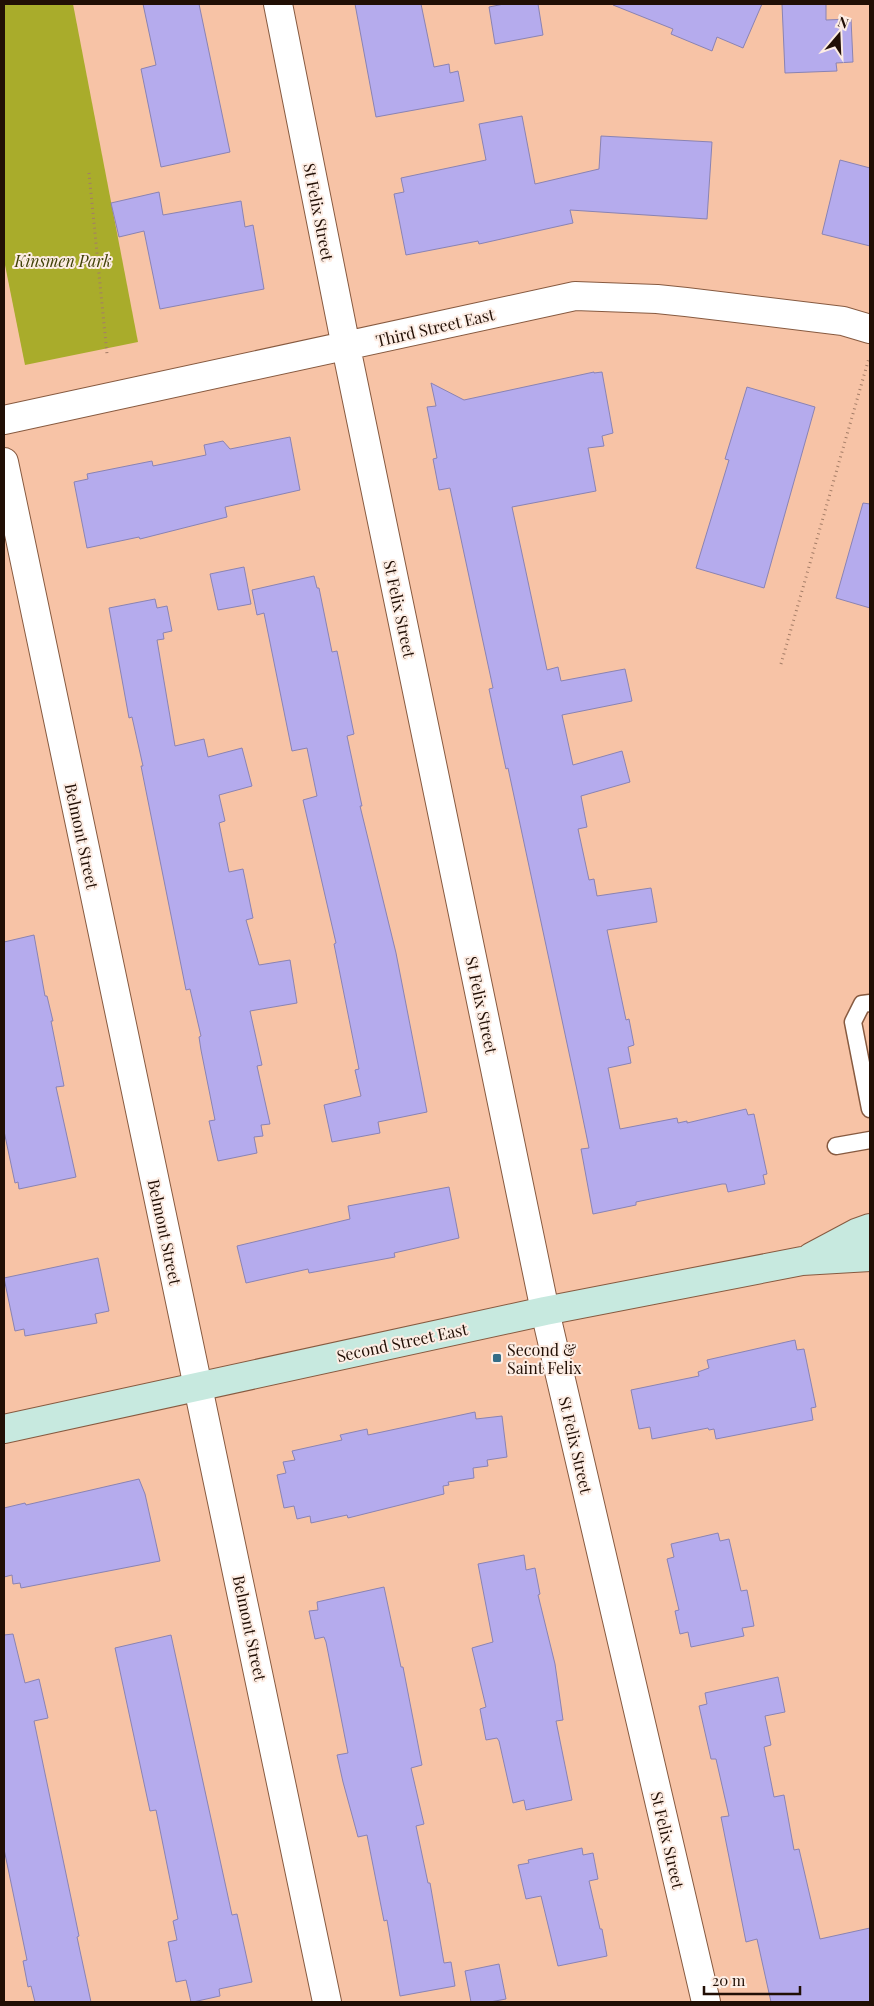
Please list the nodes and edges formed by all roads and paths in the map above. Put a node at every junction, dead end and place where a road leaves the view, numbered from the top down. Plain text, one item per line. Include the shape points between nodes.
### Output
1 (278, 4) edge
2 (89, 173) dead end
3 (870, 329) edge
4 (346, 347) junction
5 (107, 354) dead end
6 (870, 355) edge
7 (4, 420) edge
8 (4, 462) edge
9 (781, 664) dead end
10 (870, 1002) edge
11 (870, 1109) edge
12 (870, 1140) edge
13 (836, 1146) dead end
14 (870, 1228) edge
15 (870, 1257) edge
16 (802, 1261) junction
17 (545, 1311) junction
18 (199, 1385) junction
19 (4, 1429) edge
20 (327, 2002) edge
21 (706, 2002) edge

1 - 4 street, St Felix Street
2 - 5 path
3 - 4 street, Third Street East via 843,321 686,302 575,296
4 - 7 street, Third Street East
4 - 17 street, St Felix Street
6 - 9 path
8 - 18 street, Belmont Street
10 - 11 lane via 862,1004 853,1022
12 - 13 lane
14 - 16 main road, Second Street East
15 - 16 main road, Second Street East
16 - 17 main road, Second Street East
17 - 18 main road, Second Street East
17 - 21 street, St Felix Street
18 - 19 main road, Second Street East
18 - 20 street, Belmont Street

